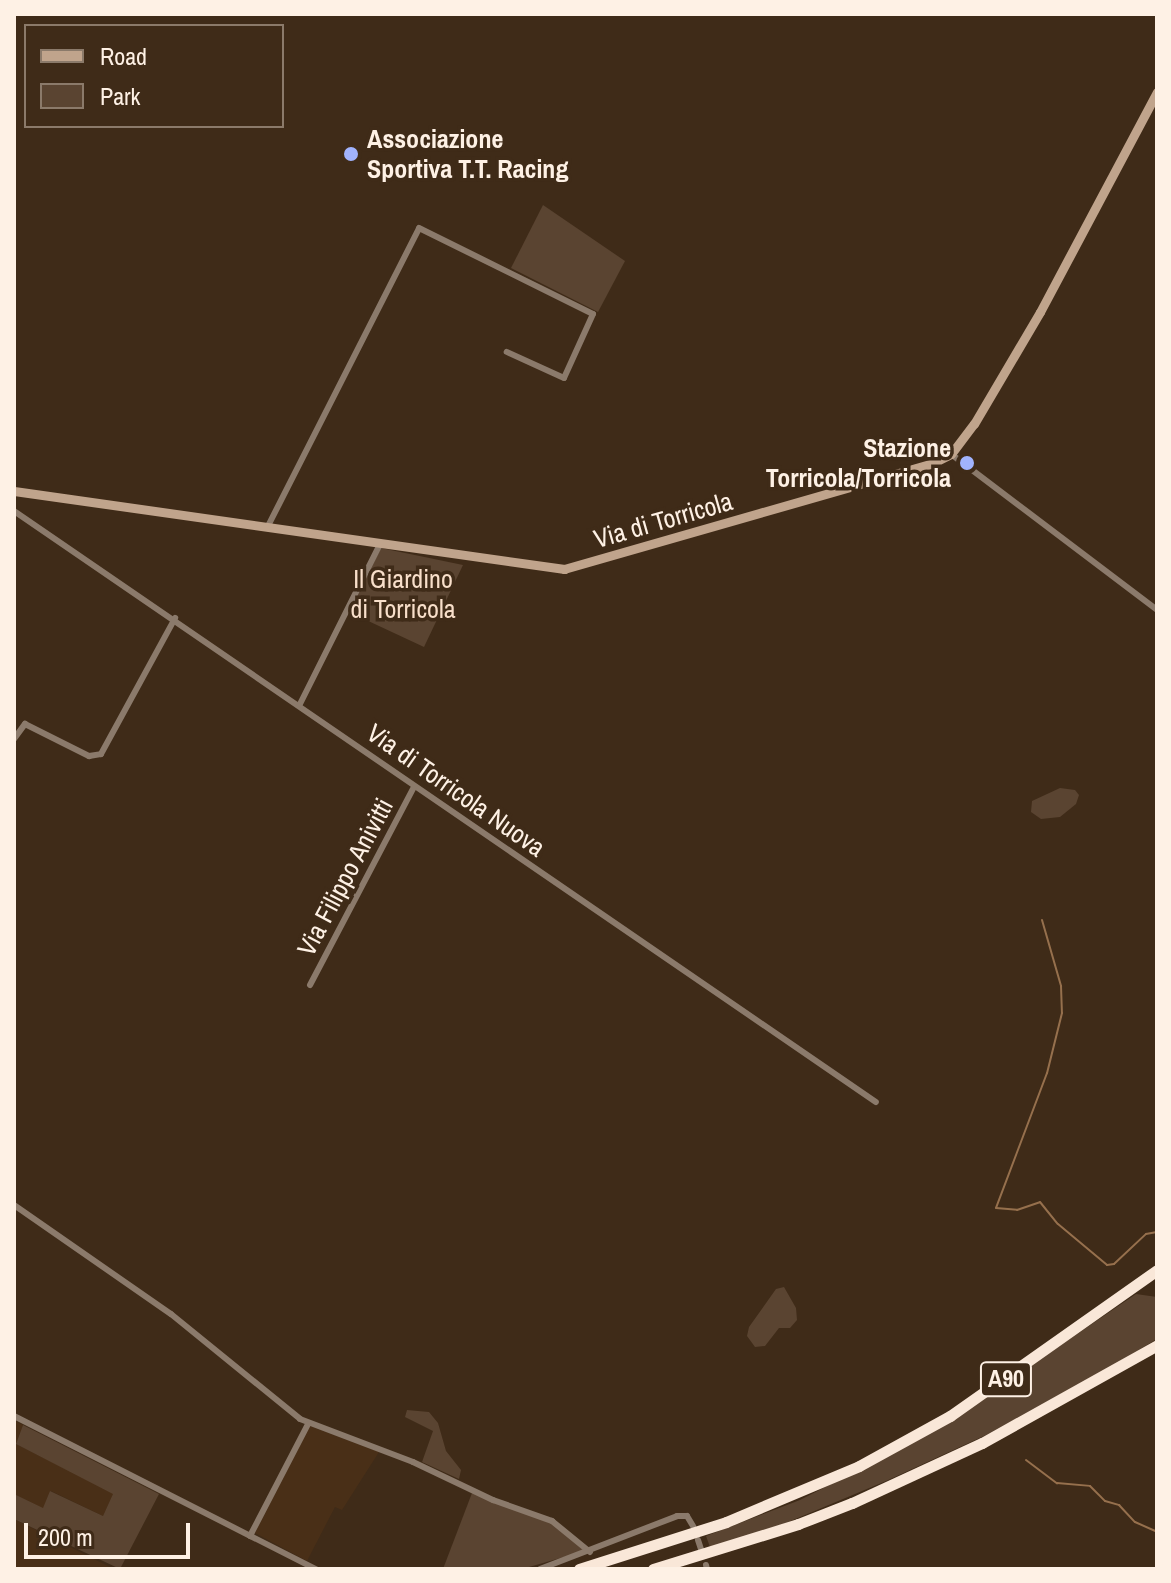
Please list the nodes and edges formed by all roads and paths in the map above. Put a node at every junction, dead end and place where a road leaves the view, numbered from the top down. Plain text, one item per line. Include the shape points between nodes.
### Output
1 (1157, 92) edge
2 (507, 352) dead end
3 (951, 454) junction
4 (14, 491) edge
5 (14, 511) edge
6 (267, 528) junction
7 (380, 544) junction
8 (1157, 610) edge
9 (175, 618) junction
10 (300, 704) junction
11 (14, 739) edge
12 (414, 787) junction
13 (310, 985) dead end
14 (876, 1102) dead end
15 (14, 1205) edge
16 (1157, 1270) edge
17 (1157, 1345) edge
18 (14, 1416) edge
19 (308, 1424) junction
20 (693, 1526) dead end
21 (250, 1536) junction
22 (698, 1540) dead end
23 (590, 1552) junction
24 (702, 1552) dead end
25 (316, 1569) edge
26 (540, 1569) edge
27 (579, 1569) edge
28 (653, 1569) edge

1 - 3 street via 1033,324
2 - 6 street via 564,378 593,314 419,228
3 - 7 street, Via di Torricola via 568,569
3 - 8 street
4 - 6 street, Via di Torricola
5 - 9 street, Via di Torricola Nuova
6 - 7 street, Via di Torricola
7 - 10 street
9 - 10 street, Via di Torricola Nuova
9 - 11 street via 101,754 89,756 25,724
10 - 12 street, Via di Torricola Nuova
12 - 13 street, Via Filippo Anivitti
12 - 14 street, Via di Torricola Nuova
15 - 19 street via 171,1314
16 - 27 highway, A90 via 950,1416 866,1462 726,1522
17 - 28 highway, A90 via 982,1443 852,1503
18 - 21 street
19 - 21 street
19 - 23 street via 552,1521
20 - 23 street via 689,1517 680,1515
21 - 25 street
22 - 24 street
23 - 26 street

